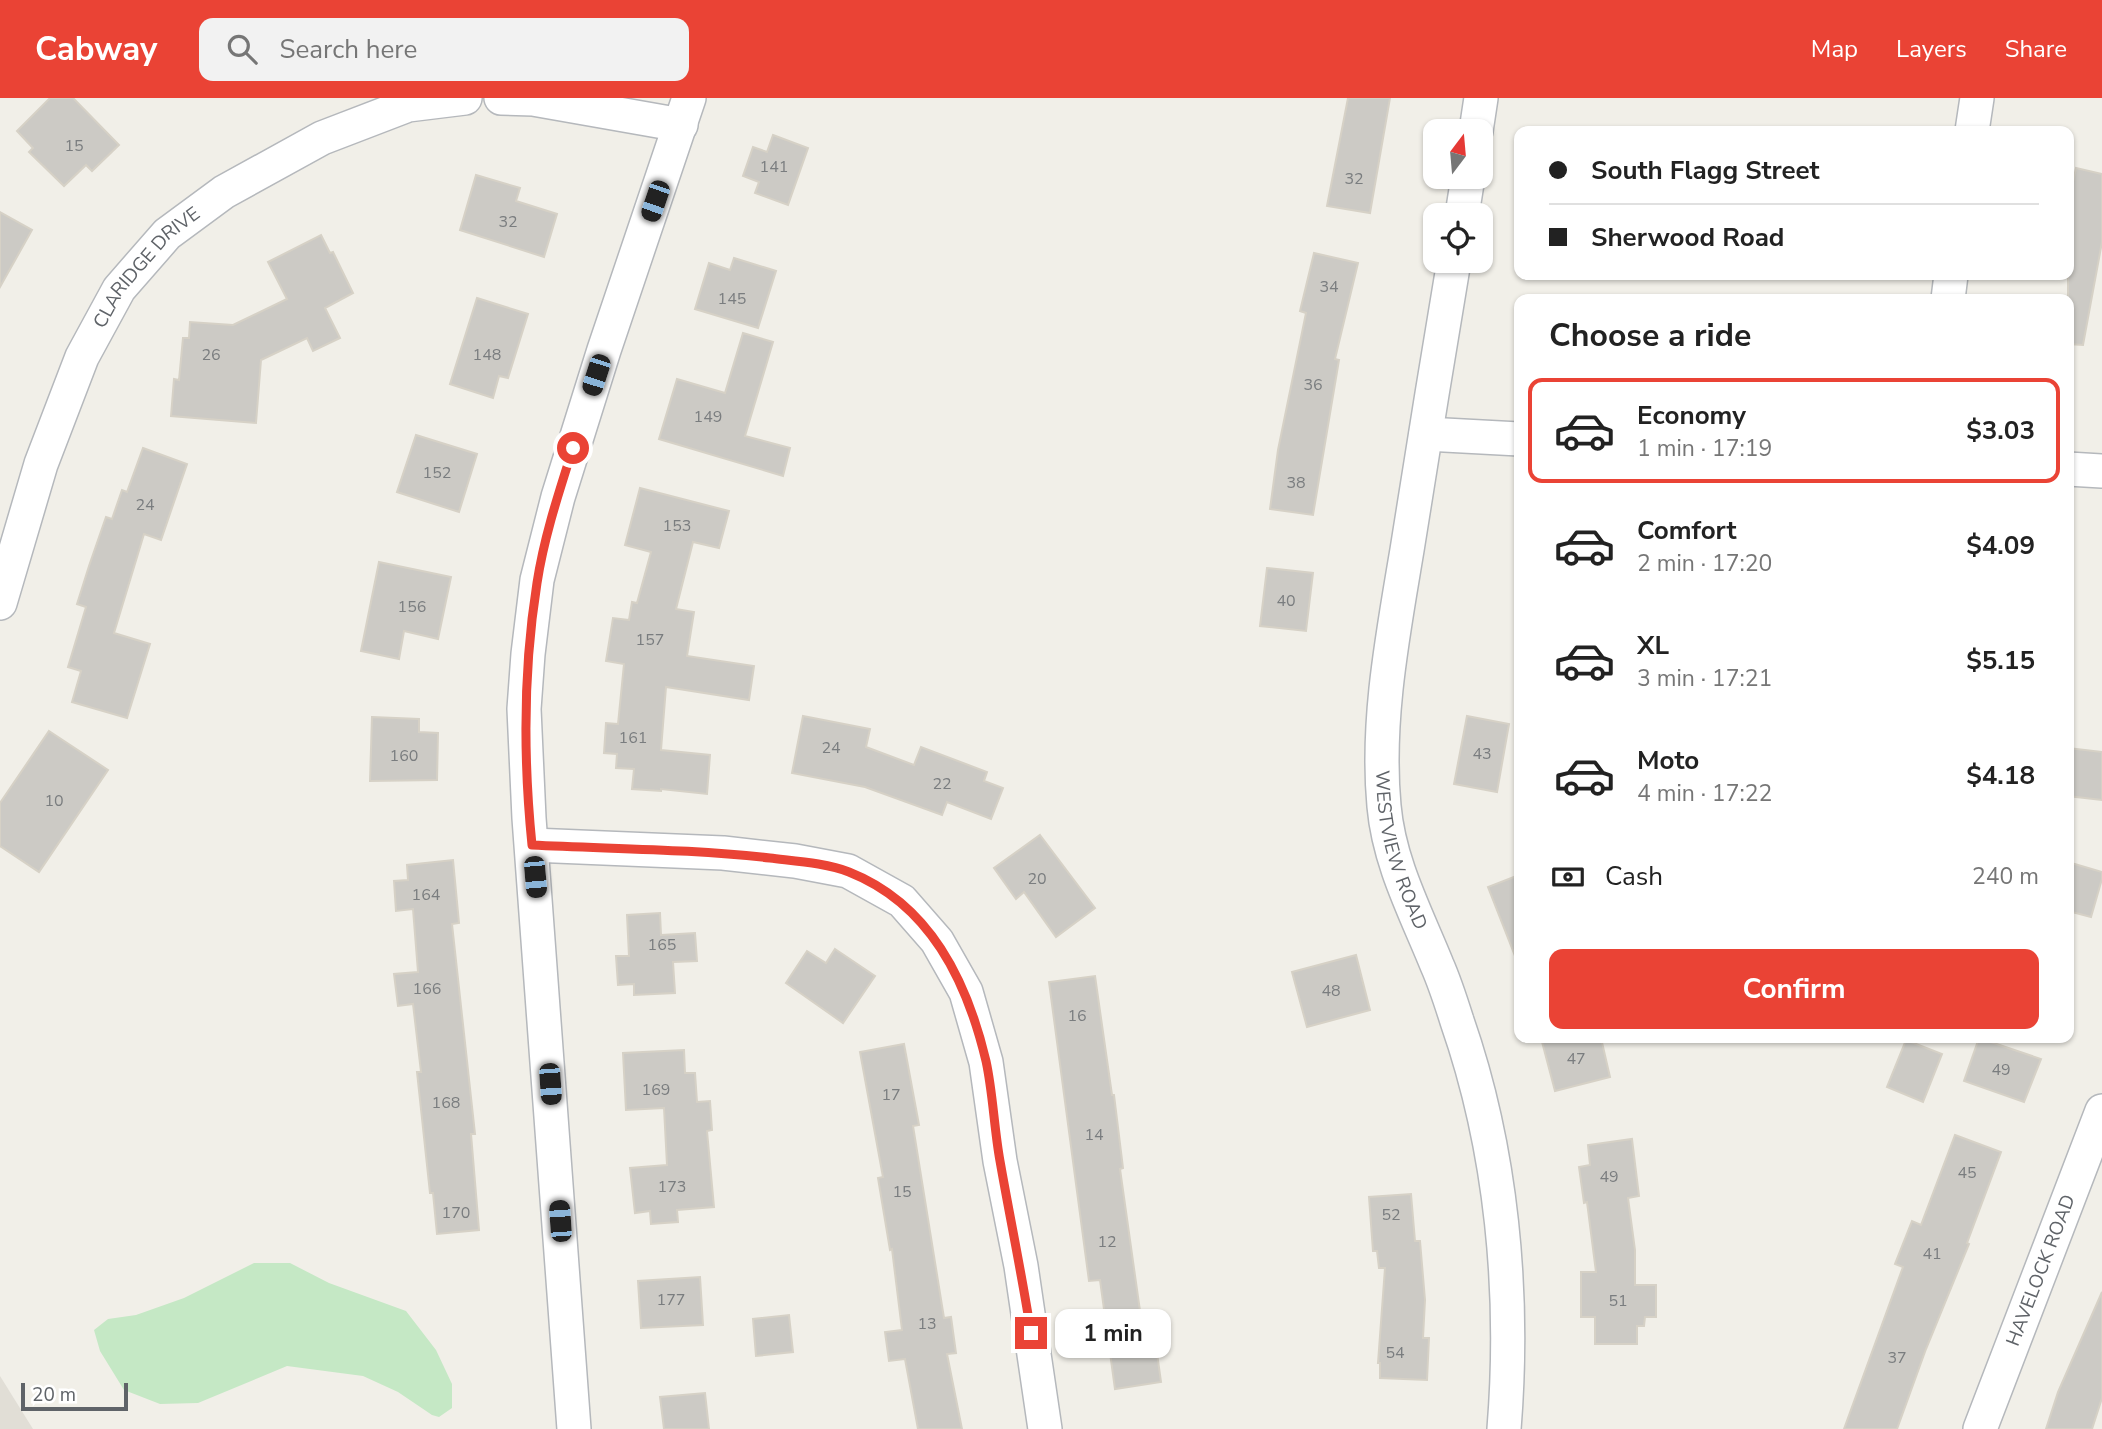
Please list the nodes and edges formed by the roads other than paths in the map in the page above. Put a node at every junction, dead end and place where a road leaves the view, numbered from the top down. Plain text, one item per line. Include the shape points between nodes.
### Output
1 (465, 98) edge
2 (501, 98) edge
3 (1481, 98) edge
4 (1977, 98) edge
5 (685, 112) edge
6 (1478, 119) edge
7 (1973, 126) edge
8 (1452, 273) edge
9 (1426, 434) junction
10 (1514, 439) edge
11 (2074, 469) edge
12 (2102, 471) edge
13 (0, 603) edge
14 (532, 845) junction
15 (2102, 1111) edge
16 (574, 1429) edge
17 (1045, 1429) edge
18 (1504, 1429) edge
19 (1980, 1429) edge

1 - 13 street, CLARIDGE DRIVE via 408,105 322,138 224,192 167,234 119,289 82,357 41,464
2 - 5 street
3 - 6 street
4 - 7 street
5 - 14 street via 604,350 537,580 524,709
8 - 9 street, WESTVIEW ROAD
9 - 10 street
9 - 18 street, WESTVIEW ROAD via 1392,633 1382,762 1384,808 1393,858 1440,973 1478,1088 1503,1253 1508,1376
11 - 12 street
14 - 16 street
14 - 17 street via 723,852 795,861 848,871 902,901 937,941 966,992 986,1062
15 - 19 street, HAVELOCK ROAD

